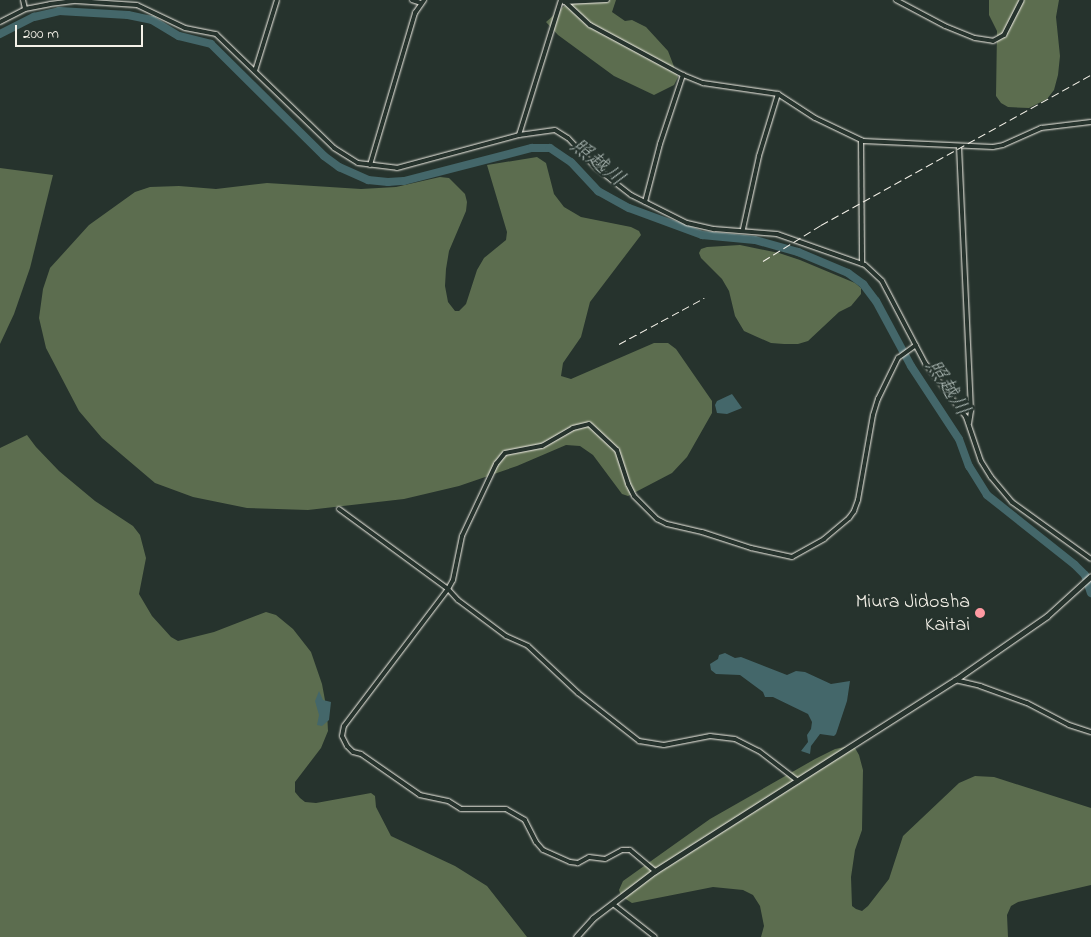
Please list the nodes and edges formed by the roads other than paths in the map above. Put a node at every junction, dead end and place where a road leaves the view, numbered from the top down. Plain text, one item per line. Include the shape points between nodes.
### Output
1 (23, 0) edge
2 (141, 0) edge
3 (277, 0) edge
4 (412, 0) edge
5 (607, 0) edge
6 (896, 0) edge
7 (1022, 0) edge
8 (563, 1) edge
9 (422, 2) edge
10 (139, 6) junction
11 (26, 9) junction
12 (0, 22) edge
13 (255, 71) junction
14 (683, 75) junction
15 (778, 94) junction
16 (1091, 122) edge
17 (519, 135) junction
18 (861, 140) junction
19 (959, 146) junction
20 (370, 165) junction
21 (645, 202) junction
22 (743, 229) junction
23 (862, 264) junction
24 (916, 345) junction
25 (968, 425) junction
26 (339, 509) dead end
27 (1091, 559) edge
28 (1091, 576) edge
29 (448, 589) junction
30 (955, 680) junction
31 (1091, 732) edge
32 (798, 781) junction
33 (655, 871) junction
34 (613, 904) junction
35 (576, 937) edge
36 (655, 937) edge

1 - 11 street
2 - 10 street
3 - 13 street
4 - 9 street
5 - 8 street
6 - 7 street via 945,26 993,41 1004,35
8 - 14 street via 590,25
8 - 17 street
9 - 20 street via 415,13
10 - 11 street via 76,2
10 - 13 street via 185,28 216,34
11 - 12 street
13 - 20 street via 334,148 348,158
14 - 15 street via 703,83
14 - 21 street
15 - 18 street via 815,118
15 - 22 street via 759,156
16 - 19 street via 1053,125 993,148
17 - 20 street via 409,166 384,168
17 - 21 street via 547,130 561,132 606,175
18 - 19 street
18 - 23 street
19 - 25 street
21 - 22 street via 696,226
22 - 23 street via 777,234
23 - 24 street via 882,281
24 - 25 street via 933,374 960,408
24 - 29 street via 898,358 882,390 873,415 854,510 824,539 798,554 783,557 657,519 634,496 614,447 593,427 585,424 542,446 512,450 500,457 462,536 453,580
25 - 27 street via 981,461 1012,502
26 - 29 street
28 - 30 street via 1047,616
29 - 32 street via 506,636 528,646 578,693 639,741 664,745 710,736 735,739 759,750
29 - 33 street via 344,726 343,742 353,752 361,754 420,795 448,801 461,809 498,807 514,812 525,820 543,850 558,859 578,863 589,857 601,860 630,850
30 - 31 street via 1026,703 1069,725
30 - 32 street
32 - 33 street
33 - 34 street
34 - 35 street via 593,918
34 - 36 street

